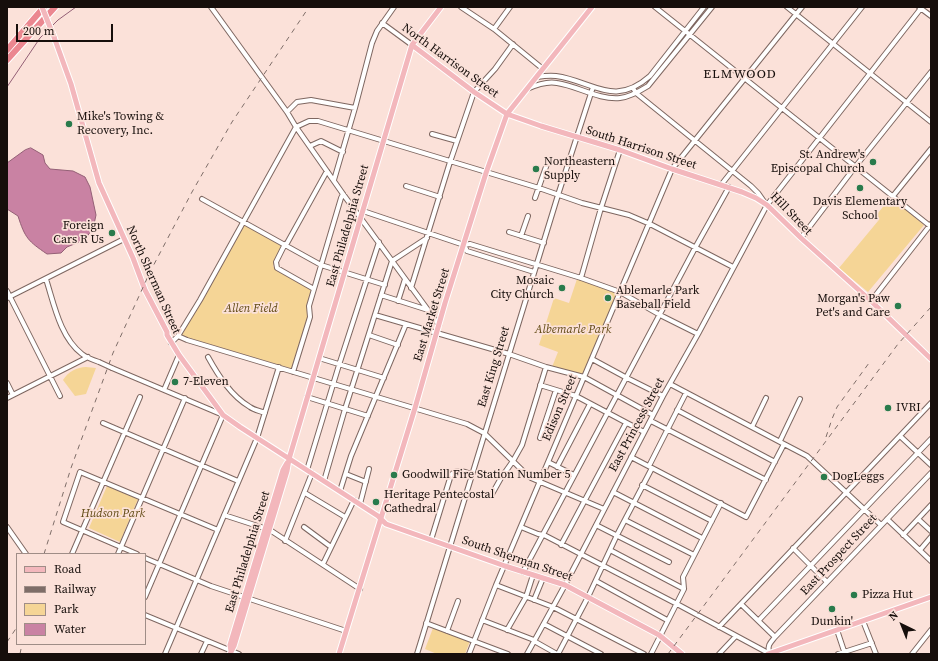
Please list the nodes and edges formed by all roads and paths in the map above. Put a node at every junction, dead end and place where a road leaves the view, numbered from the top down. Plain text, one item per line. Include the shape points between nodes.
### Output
1 (43, 7) edge
2 (55, 7) edge
3 (211, 7) edge
4 (394, 7) edge
5 (441, 7) edge
6 (461, 7) edge
7 (510, 7) edge
8 (592, 7) edge
9 (655, 7) edge
10 (704, 7) edge
11 (712, 7) edge
12 (787, 7) edge
13 (802, 7) edge
14 (862, 7) edge
15 (921, 8) edge
16 (796, 14) junction
17 (931, 16) edge
18 (382, 23) junction
19 (494, 29) junction
20 (685, 31) junction
21 (690, 35) junction
22 (513, 44) junction
23 (833, 44) junction
24 (412, 45) junction
25 (7, 50) edge
26 (7, 60) edge
27 (543, 69) junction
28 (931, 72) edge
29 (871, 73) junction
30 (537, 77) junction
31 (744, 79) junction
32 (593, 87) junction
33 (633, 88) junction
34 (527, 89) junction
35 (474, 92) junction
36 (591, 93) junction
37 (636, 93) junction
38 (907, 103) junction
39 (355, 108) junction
40 (781, 108) junction
41 (501, 111) junction
42 (287, 112) junction
43 (506, 114) junction
44 (931, 122) edge
45 (296, 127) junction
46 (348, 131) junction
47 (432, 134) dead end
48 (576, 137) junction
49 (819, 138) junction
50 (497, 139) junction
51 (383, 140) junction
52 (457, 141) junction
53 (695, 141) junction
54 (310, 146) junction
55 (931, 149) edge
56 (620, 150) junction
57 (343, 152) junction
58 (450, 162) junction
59 (547, 164) dead end
60 (855, 167) junction
61 (672, 169) junction
62 (327, 171) junction
63 (732, 171) junction
64 (486, 173) junction
65 (334, 180) junction
66 (721, 185) junction
67 (406, 186) dead end
68 (729, 187) junction
69 (539, 188) junction
70 (343, 194) junction
71 (558, 194) junction
72 (440, 196) junction
73 (893, 196) junction
74 (535, 198) dead end
75 (202, 199) dead end
76 (767, 205) junction
77 (601, 208) junction
78 (363, 211) junction
79 (528, 216) dead end
80 (361, 218) junction
81 (243, 222) junction
82 (650, 224) junction
83 (930, 225) edge
84 (509, 232) dead end
85 (428, 233) junction
86 (521, 236) junction
87 (427, 238) junction
88 (801, 238) junction
89 (124, 239) junction
90 (379, 242) junction
91 (544, 243) junction
92 (286, 245) junction
93 (464, 245) junction
94 (695, 248) junction
95 (392, 261) junction
96 (321, 265) junction
97 (537, 265) junction
98 (733, 267) junction
99 (345, 272) junction
100 (534, 272) junction
101 (46, 278) junction
102 (580, 278) junction
103 (367, 279) junction
104 (405, 280) junction
105 (385, 285) junction
106 (411, 288) junction
107 (314, 289) junction
108 (7, 291) edge
109 (620, 292) junction
110 (381, 295) junction
111 (8, 298) edge
112 (398, 301) junction
113 (871, 301) junction
114 (428, 310) junction
115 (374, 315) junction
116 (660, 316) junction
117 (406, 324) junction
118 (439, 325) junction
119 (436, 334) junction
120 (698, 334) junction
121 (369, 335) junction
122 (178, 336) junction
123 (171, 343) junction
124 (398, 344) junction
125 (509, 354) junction
126 (180, 355) junction
127 (88, 357) junction
128 (208, 357) dead end
129 (319, 358) junction
130 (592, 359) junction
131 (931, 359) edge
132 (339, 364) junction
133 (279, 367) junction
134 (546, 367) junction
135 (358, 370) junction
136 (294, 372) junction
137 (50, 376) junction
138 (313, 378) junction
139 (384, 378) junction
140 (584, 378) junction
141 (627, 378) junction
142 (7, 383) edge
143 (333, 384) junction
144 (670, 384) junction
145 (540, 385) junction
146 (351, 389) junction
147 (164, 390) junction
148 (556, 390) junction
149 (686, 392) junction
150 (13, 395) junction
151 (617, 395) junction
152 (60, 396) dead end
153 (576, 396) junction
154 (663, 396) junction
155 (140, 397) dead end
156 (307, 397) junction
157 (376, 397) junction
158 (7, 398) edge
159 (185, 398) junction
160 (766, 398) dead end
161 (800, 399) dead end
162 (328, 403) junction
163 (931, 403) edge
164 (590, 404) junction
165 (415, 408) junction
166 (345, 409) junction
167 (677, 410) junction
168 (265, 413) junction
169 (608, 413) junction
170 (223, 415) junction
171 (368, 416) junction
172 (653, 416) junction
173 (651, 421) junction
174 (103, 423) dead end
175 (626, 423) junction
176 (752, 426) junction
177 (667, 430) junction
178 (125, 432) junction
179 (644, 432) junction
180 (484, 434) junction
181 (900, 436) junction
182 (257, 438) junction
183 (540, 438) dead end
184 (931, 439) edge
185 (780, 441) junction
186 (784, 444) junction
187 (163, 449) junction
188 (918, 453) junction
189 (631, 457) junction
190 (289, 458) junction
191 (513, 461) junction
192 (548, 462) junction
193 (775, 462) junction
194 (202, 465) junction
195 (931, 465) edge
196 (557, 467) junction
197 (650, 467) junction
198 (369, 469) dead end
199 (307, 470) junction
200 (931, 472) edge
201 (312, 474) junction
202 (346, 474) junction
203 (472, 474) junction
204 (574, 475) junction
205 (766, 480) junction
206 (238, 481) junction
207 (324, 481) junction
208 (103, 482) junction
209 (366, 482) junction
210 (541, 482) junction
211 (642, 485) junction
212 (340, 491) junction
213 (566, 492) junction
214 (613, 492) junction
215 (846, 492) junction
216 (305, 493) junction
217 (492, 494) dead end
218 (142, 498) junction
219 (354, 500) junction
220 (584, 500) junction
221 (634, 502) junction
222 (721, 503) junction
223 (360, 504) junction
224 (931, 505) edge
225 (604, 509) junction
226 (865, 509) junction
227 (180, 515) junction
228 (224, 515) junction
229 (345, 517) junction
230 (381, 519) junction
231 (887, 519) junction
232 (918, 519) junction
233 (625, 520) junction
234 (712, 521) junction
235 (596, 525) junction
236 (881, 525) junction
237 (7, 527) edge
238 (304, 527) dead end
239 (521, 527) junction
240 (268, 529) junction
241 (82, 530) junction
242 (218, 530) junction
243 (931, 531) edge
244 (544, 535) junction
245 (617, 535) junction
246 (903, 535) junction
247 (931, 537) edge
248 (702, 538) junction
249 (431, 540) junction
250 (286, 541) junction
251 (561, 545) junction
252 (121, 547) junction
253 (331, 547) junction
254 (450, 547) junction
255 (793, 548) junction
256 (610, 550) junction
257 (920, 550) junction
258 (25, 553) edge
259 (72, 553) edge
260 (118, 553) edge
261 (135, 553) edge
262 (580, 554) junction
263 (694, 555) junction
264 (146, 558) edge
265 (931, 561) edge
266 (669, 562) dead end
267 (159, 564) junction
268 (323, 564) junction
269 (811, 565) junction
270 (505, 566) junction
271 (604, 566) junction
272 (523, 572) junction
273 (533, 575) junction
274 (543, 578) junction
275 (196, 580) junction
276 (596, 581) junction
277 (827, 582) junction
278 (565, 585) junction
279 (496, 586) junction
280 (684, 589) junction
281 (360, 590) junction
282 (146, 595) edge
283 (526, 597) junction
284 (588, 597) junction
285 (931, 597) edge
286 (247, 598) junction
287 (534, 600) junction
288 (458, 601) dead end
289 (677, 604) junction
290 (741, 604) junction
291 (553, 607) junction
292 (146, 615) edge
293 (577, 619) junction
294 (482, 620) junction
295 (667, 620) junction
296 (759, 620) junction
297 (863, 621) junction
298 (426, 624) junction
299 (544, 624) junction
300 (719, 627) junction
301 (176, 628) junction
302 (507, 630) junction
303 (837, 630) junction
304 (931, 630) edge
305 (346, 631) junction
306 (447, 631) junction
307 (660, 635) junction
308 (567, 636) junction
309 (736, 636) junction
310 (775, 637) junction
311 (207, 641) junction
312 (473, 641) junction
313 (534, 641) junction
314 (872, 643) junction
315 (230, 653) edge
316 (844, 653) edge
317 (165, 654) edge
318 (201, 654) edge
319 (239, 654) edge
320 (339, 654) edge
321 (417, 654) edge
322 (469, 654) edge
323 (508, 654) edge
324 (527, 654) edge
325 (558, 654) edge
326 (601, 654) edge
327 (644, 654) edge
328 (651, 654) edge
329 (682, 654) edge
330 (719, 654) edge
331 (769, 654) edge
332 (838, 654) edge
333 (876, 654) edge
334 (912, 654) edge

1 - 25 highway
1 - 89 main road, North Sherman Street, bridge via 70,84 99,183
2 - 26 highway
3 - 42 street
4 - 18 street
5 - 24 main road, East Philadelphia Street
6 - 19 street
7 - 19 street
8 - 27 main road, East Market Street
9 - 20 street
10 - 20 street
11 - 21 street
12 - 16 street
13 - 16 street, Edison Street
14 - 23 street
15 - 17 street
15 - 29 street, East Princess Street
16 - 23 street
16 - 31 street, Edison Street
18 - 24 street, North Harrison Street
18 - 39 street via 372,43
19 - 22 street
20 - 21 street
20 - 33 street via 650,76
21 - 31 street
21 - 37 street via 648,86
22 - 27 street
22 - 35 street
23 - 29 street
23 - 40 street
24 - 35 main road, North Harrison Street
24 - 51 main road, East Philadelphia Street
27 - 30 main road, East Market Street
28 - 38 street
29 - 38 street
29 - 49 street, East Princess Street
30 - 32 street via 558,76
30 - 34 main road, East Market Street
31 - 40 street
31 - 53 street, Edison Street
32 - 33 street via 609,91
32 - 36 street, East King Street
33 - 37 street, Hill Street
34 - 36 street via 538,84 556,83
34 - 43 main road, East Market Street
35 - 41 main road, North Harrison Street
35 - 52 street
36 - 37 street via 620,98
36 - 48 street, East King Street
37 - 53 street, Hill Street
38 - 44 street
38 - 60 street
39 - 42 street via 311,100 297,102
39 - 46 street
40 - 49 street
40 - 63 street
41 - 43 main road, North Harrison Street
41 - 50 main road
42 - 45 street
43 - 48 main road, South Harrison Street
43 - 50 main road, East Market Street
45 - 46 street via 309,121 318,121
45 - 54 street
45 - 81 street
46 - 51 street
46 - 57 street
47 - 52 street
48 - 56 main road, South Harrison Street
48 - 71 street, East King Street
49 - 60 street
49 - 76 street, East Princess Street
50 - 64 main road, East Market Street
51 - 58 street
51 - 78 main road, East Philadelphia Street
52 - 58 street
53 - 61 street, Edison Street
53 - 63 street, Hill Street
54 - 57 street via 321,141
54 - 62 street
55 - 73 street
56 - 61 main road, South Harrison Street
56 - 77 street
57 - 65 street
58 - 64 street
58 - 72 street
59 - 69 street
60 - 73 street
60 - 88 street
61 - 66 main road, South Harrison Street
61 - 82 street, Edison Street
62 - 65 street
62 - 92 street
63 - 66 street
63 - 76 street, Hill Street via 758,192
64 - 69 street
64 - 93 main road, East Market Street
65 - 70 street
66 - 68 main road, South Harrison Street
67 - 72 street
68 - 76 main road, South Harrison Street
68 - 94 street
69 - 71 street
69 - 74 street
70 - 80 street
70 - 96 street
71 - 77 street
71 - 91 street, East King Street
72 - 85 street
73 - 83 street
75 - 81 street
76 - 88 main road, Hill Street
76 - 98 street, East Princess Street
77 - 82 street
77 - 102 street
78 - 80 main road, East Philadelphia Street
78 - 85 street
79 - 86 street
80 - 90 street
80 - 99 main road, East Philadelphia Street
81 - 92 street
81 - 122 street
82 - 94 street
82 - 109 street, Edison Street
83 - 113 street
84 - 86 street
85 - 87 street
85 - 93 street
86 - 91 street
87 - 95 street
87 - 106 street
88 - 113 main road, Hill Street
89 - 101 street
89 - 123 main road, North Sherman Street via 143,286
90 - 95 street
90 - 103 street
91 - 97 street, East King Street
92 - 96 street
92 - 107 street via 276,262 277,268
93 - 97 street via 470,244
93 - 100 street via 467,251
93 - 118 main road, East Market Street
94 - 98 street
94 - 116 street
95 - 104 street
95 - 105 street
96 - 99 street
96 - 107 street
97 - 100 street, East King Street
97 - 102 street
98 - 120 street, East Princess Street
99 - 103 street
99 - 129 main road, East Philadelphia Street
100 - 125 street, East King Street
101 - 111 street
101 - 127 street via 66,336
102 - 109 street
103 - 105 street
103 - 132 street
104 - 106 street
104 - 112 street
105 - 110 street
106 - 114 street
107 - 136 street via 309,306 310,317
108 - 111 street
109 - 116 street
109 - 130 street, Edison Street
110 - 112 street
110 - 115 street
111 - 137 street
112 - 114 street
113 - 131 main road, Hill Street
114 - 118 street
115 - 117 street
115 - 121 street
116 - 120 street
116 - 141 street
117 - 119 street
117 - 124 street
118 - 119 main road, East Market Street
119 - 125 street
119 - 165 main road, East Market Street
120 - 144 street, East Princess Street
121 - 124 street
121 - 135 street
122 - 123 street
122 - 133 street
123 - 126 main road, North Sherman Street
124 - 139 street
125 - 134 street
125 - 180 street, East King Street
126 - 147 street
126 - 170 main road, North Sherman Street
127 - 137 street
127 - 147 street, bridge
128 - 168 street via 231,391 250,407
129 - 132 street
129 - 138 main road, East Philadelphia Street
130 - 140 street, Edison Street
130 - 141 street
132 - 135 street
132 - 143 street
133 - 136 street
133 - 168 street
134 - 140 street
134 - 145 street
135 - 139 street
135 - 146 street
136 - 138 street
137 - 150 street
137 - 152 street
138 - 143 street
138 - 156 main road, East Philadelphia Street
139 - 157 street
140 - 151 street
140 - 153 street, Edison Street
141 - 151 street
141 - 154 street
142 - 150 street
143 - 146 street
143 - 162 street
144 - 149 street
144 - 154 street, East Princess Street
145 - 148 street
145 - 191 street via 522,445
146 - 157 street
146 - 166 street
147 - 159 street
148 - 153 street
148 - 183 street
149 - 167 street
149 - 176 street
150 - 158 street
151 - 169 street
151 - 172 street
153 - 164 street
153 - 192 street, Edison Street
154 - 172 street, East Princess Street
155 - 178 street
156 - 162 street
156 - 190 main road, East Philadelphia Street
157 - 165 street
157 - 171 street
159 - 170 street
159 - 187 street
160 - 176 street
161 - 185 street
162 - 166 street
162 - 199 street
163 - 181 street
164 - 169 street
164 - 196 street
165 - 180 street via 467,424
165 - 230 main road, East Market Street
166 - 171 street
166 - 207 street
167 - 177 street
167 - 193 street
168 - 182 street
169 - 175 street
169 - 204 street
170 - 182 main road, North Sherman Street
170 - 194 street
171 - 202 street
172 - 173 street, East Princess Street
173 - 177 street
173 - 179 street, East Princess Street
174 - 178 street
175 - 179 street
175 - 220 street
176 - 185 street
177 - 197 street
177 - 205 street
178 - 187 street
178 - 208 street
179 - 189 street, East Princess Street
180 - 191 street
180 - 203 street, East King Street
181 - 188 street
181 - 215 street
182 - 190 main road, North Sherman Street
182 - 206 street
184 - 188 street
185 - 186 street
186 - 193 street
186 - 215 street via 812,460
187 - 194 street
187 - 218 street
188 - 195 street
188 - 226 street
189 - 197 street
189 - 214 street, East Princess Street
190 - 199 main road, North Sherman Street
190 - 240 main road, East Philadelphia Street via 283,470
191 - 210 street via 531,478
191 - 217 street
192 - 196 street
192 - 210 street, Edison Street
193 - 205 street
194 - 206 street
194 - 227 street
196 - 204 street
197 - 211 street
197 - 222 street
198 - 209 street
199 - 201 main road, North Sherman Street
200 - 231 street, East Prospect Street
201 - 207 main road, North Sherman Street
201 - 216 street
202 - 209 street
202 - 212 street
203 - 249 street via 458,471 451,475
203 - 254 street, East King Street
204 - 213 street
205 - 222 street via 746,517
206 - 228 street
207 - 212 main road, North Sherman Street
208 - 218 street
208 - 241 street
208 - 241 street via 80,472 63,522
209 - 223 street
210 - 213 street
210 - 239 street, Edison Street
211 - 221 street
211 - 234 street
212 - 219 main road, North Sherman Street
213 - 220 street
213 - 244 street
214 - 221 street
214 - 225 street, East Princess Street
215 - 226 street
215 - 255 street
216 - 229 street
216 - 250 street
218 - 227 street
218 - 252 street
219 - 223 main road, North Sherman Street
219 - 229 street
220 - 225 street
220 - 251 street
221 - 233 street
221 - 248 street
222 - 234 street
223 - 230 main road, North Sherman Street
224 - 232 street
225 - 235 street, East Princess Street
226 - 236 street
226 - 269 street
227 - 242 street
227 - 267 street
228 - 240 street
228 - 242 street
229 - 253 street
230 - 249 main road, South Sherman Street via 386,524
230 - 281 main road, East Market Street
231 - 236 street, East Prospect Street
231 - 246 street
232 - 243 street
232 - 246 street
233 - 245 street
233 - 263 street
234 - 248 street
235 - 245 street
235 - 262 street, East Princess Street
236 - 277 street, East Prospect Street
237 - 258 street
238 - 253 street
239 - 244 street
239 - 270 street, Edison Street
240 - 250 street
240 - 286 main road, East Philadelphia Street
241 - 252 street
241 - 259 street
242 - 275 street
244 - 251 street
244 - 272 street
245 - 256 street
245 - 266 street
246 - 257 street
247 - 257 street
248 - 263 street
249 - 254 main road, South Sherman Street
250 - 268 street
251 - 262 street
252 - 260 street
252 - 261 street
253 - 268 street
254 - 270 main road, South Sherman Street
254 - 298 street, East King Street
255 - 269 street
255 - 290 street
256 - 271 street
256 - 280 street
257 - 265 street
262 - 271 street
262 - 278 street, East Princess Street
263 - 280 street via 683,577
264 - 267 street
267 - 275 street
267 - 282 street
268 - 281 street
269 - 277 street
269 - 296 street
270 - 272 main road, South Sherman Street
270 - 279 street, Edison Street
271 - 276 street
271 - 289 street
272 - 273 main road, South Sherman Street
273 - 274 main road, South Sherman Street
273 - 283 street
274 - 278 main road, South Sherman Street
274 - 287 street
275 - 286 street
275 - 301 street
276 - 284 street
276 - 295 street
277 - 310 street, East Prospect Street
278 - 284 main road, South Sherman Street
278 - 291 street, East Princess Street
279 - 283 street
279 - 294 street, Edison Street
280 - 289 street
281 - 305 main road, East Market Street
283 - 287 street
283 - 302 street
284 - 293 street
284 - 307 main road, South Sherman Street
285 - 297 main road
286 - 305 street
286 - 315 main road, East Philadelphia Street
287 - 291 street
288 - 306 street
289 - 295 street
289 - 300 street
290 - 296 street
290 - 300 street
291 - 293 street
291 - 299 street, East Princess Street
292 - 301 street
293 - 308 street
293 - 327 street
294 - 302 street
294 - 312 street, Edison Street
295 - 307 street
296 - 310 street
297 - 303 main road
297 - 314 street
298 - 306 street
298 - 321 street, East King Street
299 - 308 street
299 - 313 street, East Princess Street
300 - 309 street
301 - 311 street
301 - 317 street
302 - 313 street
303 - 316 street
303 - 331 main road
304 - 334 street
305 - 320 main road, East Market Street
306 - 312 street
307 - 328 street
307 - 329 main road, South Sherman Street
308 - 325 street
308 - 326 street
309 - 330 street
309 - 331 street
310 - 331 street, East Prospect Street via 768,645
311 - 315 street
311 - 318 street
312 - 322 street, Edison Street
312 - 323 street
313 - 324 street, East Princess Street
313 - 325 street
314 - 316 street
314 - 333 street
315 - 319 street
316 - 332 street

